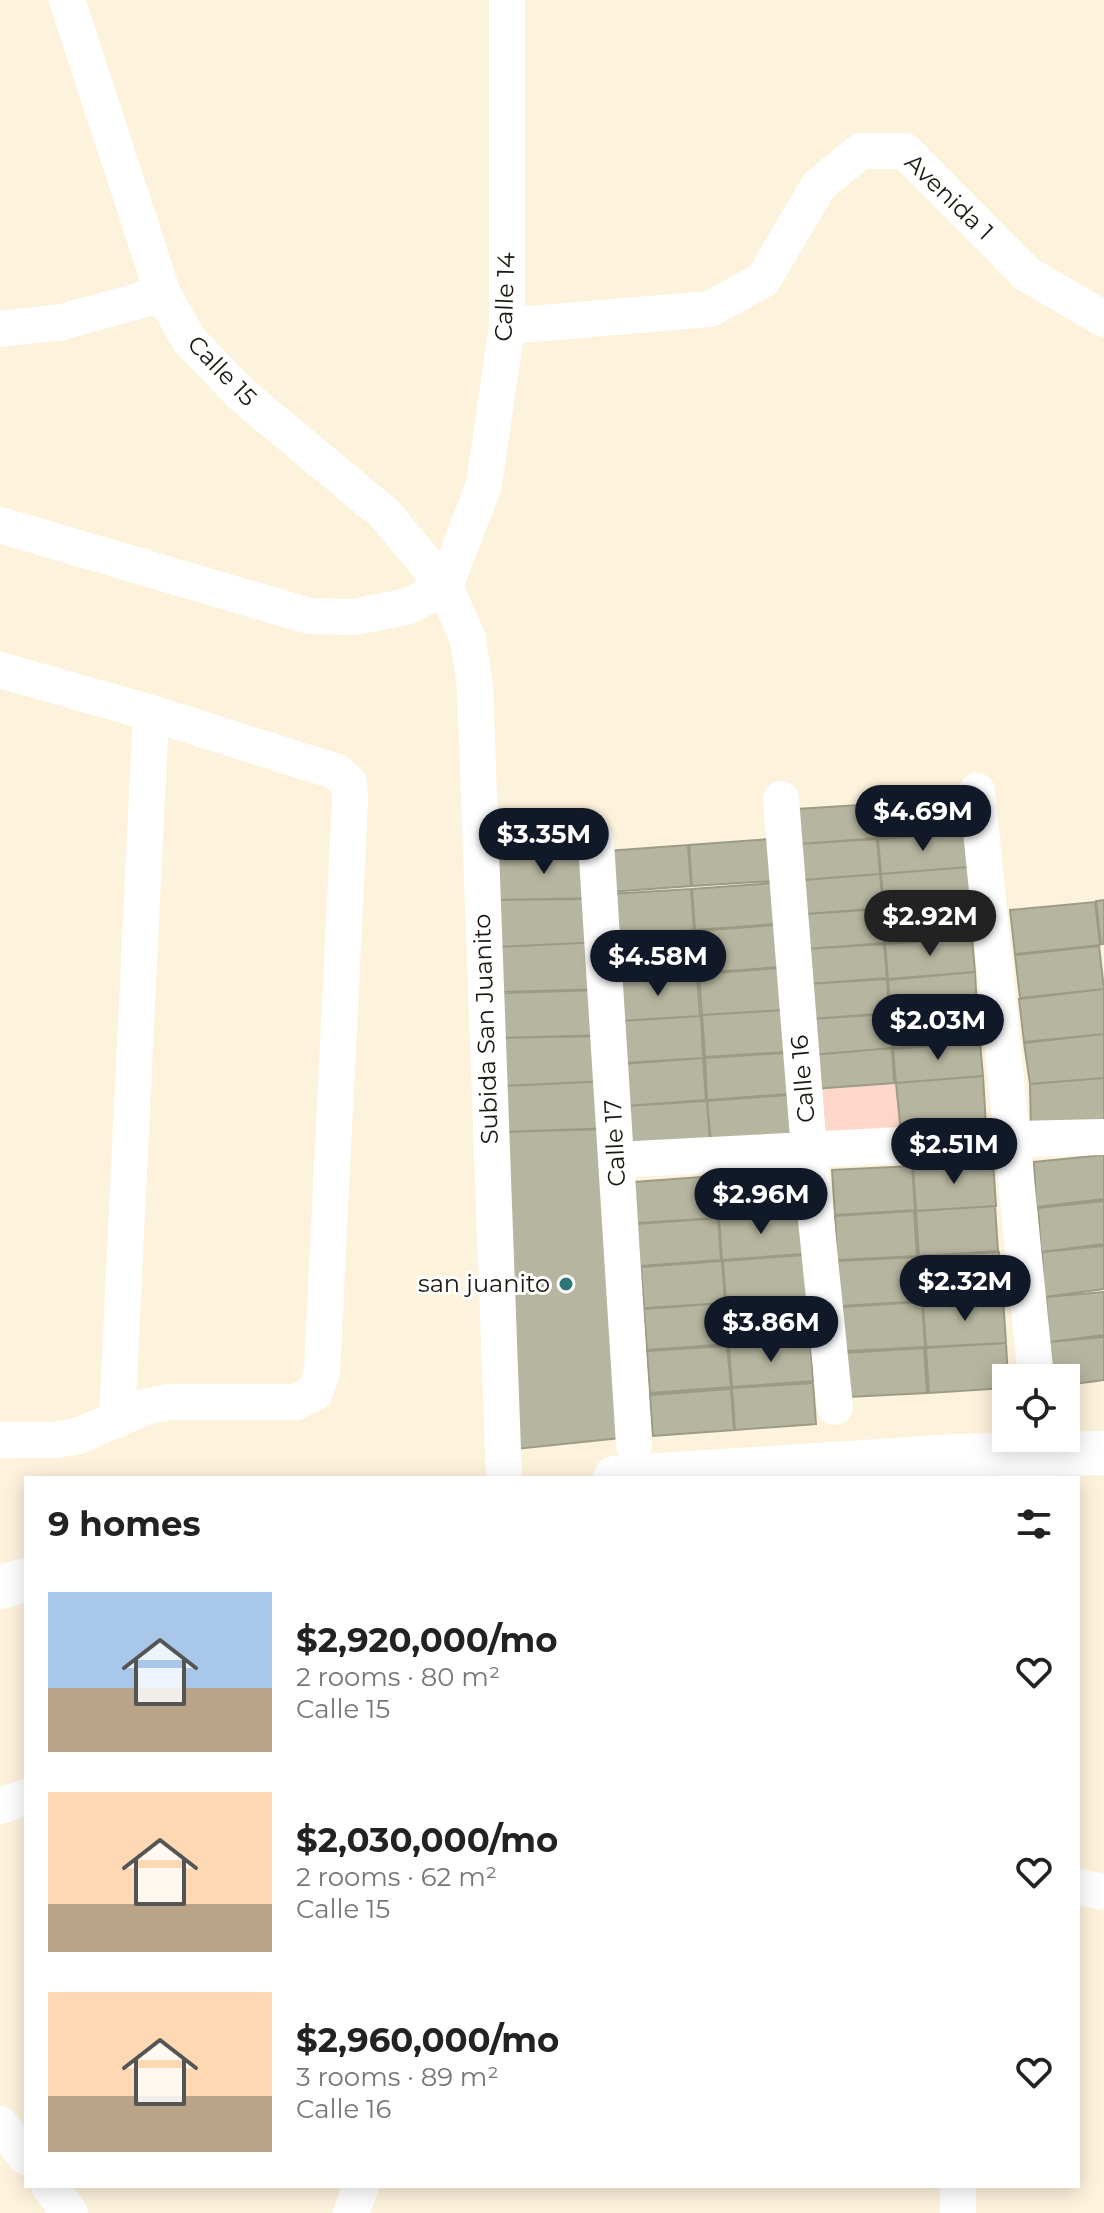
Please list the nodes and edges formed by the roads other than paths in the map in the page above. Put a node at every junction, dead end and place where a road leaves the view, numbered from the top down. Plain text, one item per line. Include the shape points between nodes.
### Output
1 (67, 0) edge
2 (507, 0) edge
3 (163, 294) junction
4 (1104, 319) edge
5 (507, 326) junction
6 (0, 329) edge
7 (0, 525) edge
8 (445, 586) junction
9 (0, 670) edge
10 (151, 713) junction
11 (977, 791) dead end
12 (781, 799) dead end
13 (596, 842) dead end
14 (1104, 1137) edge
15 (1013, 1139) junction
16 (809, 1150) junction
17 (616, 1160) junction
18 (1035, 1364) edge
19 (835, 1407) dead end
20 (117, 1420) junction
21 (0, 1440) edge
22 (1080, 1450) edge
23 (1018, 1452) edge
24 (1104, 1453) edge
25 (625, 1461) edge
26 (957, 1467) edge
27 (504, 1476) edge
28 (24, 1581) edge
29 (0, 1587) edge
30 (24, 1798) edge
31 (0, 1806) edge
32 (1080, 1887) edge
33 (1104, 1892) edge
34 (0, 2124) edge
35 (24, 2154) edge
36 (51, 2188) edge
37 (360, 2188) edge
38 (958, 2188) edge
39 (70, 2213) edge
40 (351, 2213) edge
41 (958, 2213) edge

1 - 3 street, Calle 15
2 - 5 street, Calle 14
3 - 6 street via 62,322
3 - 8 street, Calle 15 via 189,340 242,395 384,513
4 - 5 street, Avenida 1 via 1027,274 905,151 861,151 819,185 763,280 710,309
5 - 8 street, Calle 14 via 484,485
7 - 8 street via 309,616 355,617 409,606
8 - 27 street, Subida San Juanito via 468,639 475,687
9 - 10 street
10 - 20 street
10 - 20 street via 337,772 349,783 325,1324 315,1393 296,1402 171,1402
11 - 15 street
12 - 16 street, Calle 16
13 - 17 street, Calle 17
14 - 15 street
15 - 16 street
15 - 18 street
16 - 17 street
16 - 19 street, Calle 16
17 - 25 street, Calle 17
20 - 21 street via 55,1440
22 - 24 main road
23 - 26 main road
25 - 26 main road
28 - 29 main road
30 - 31 street
32 - 33 street
34 - 35 street
36 - 39 street
37 - 40 street
38 - 41 street

